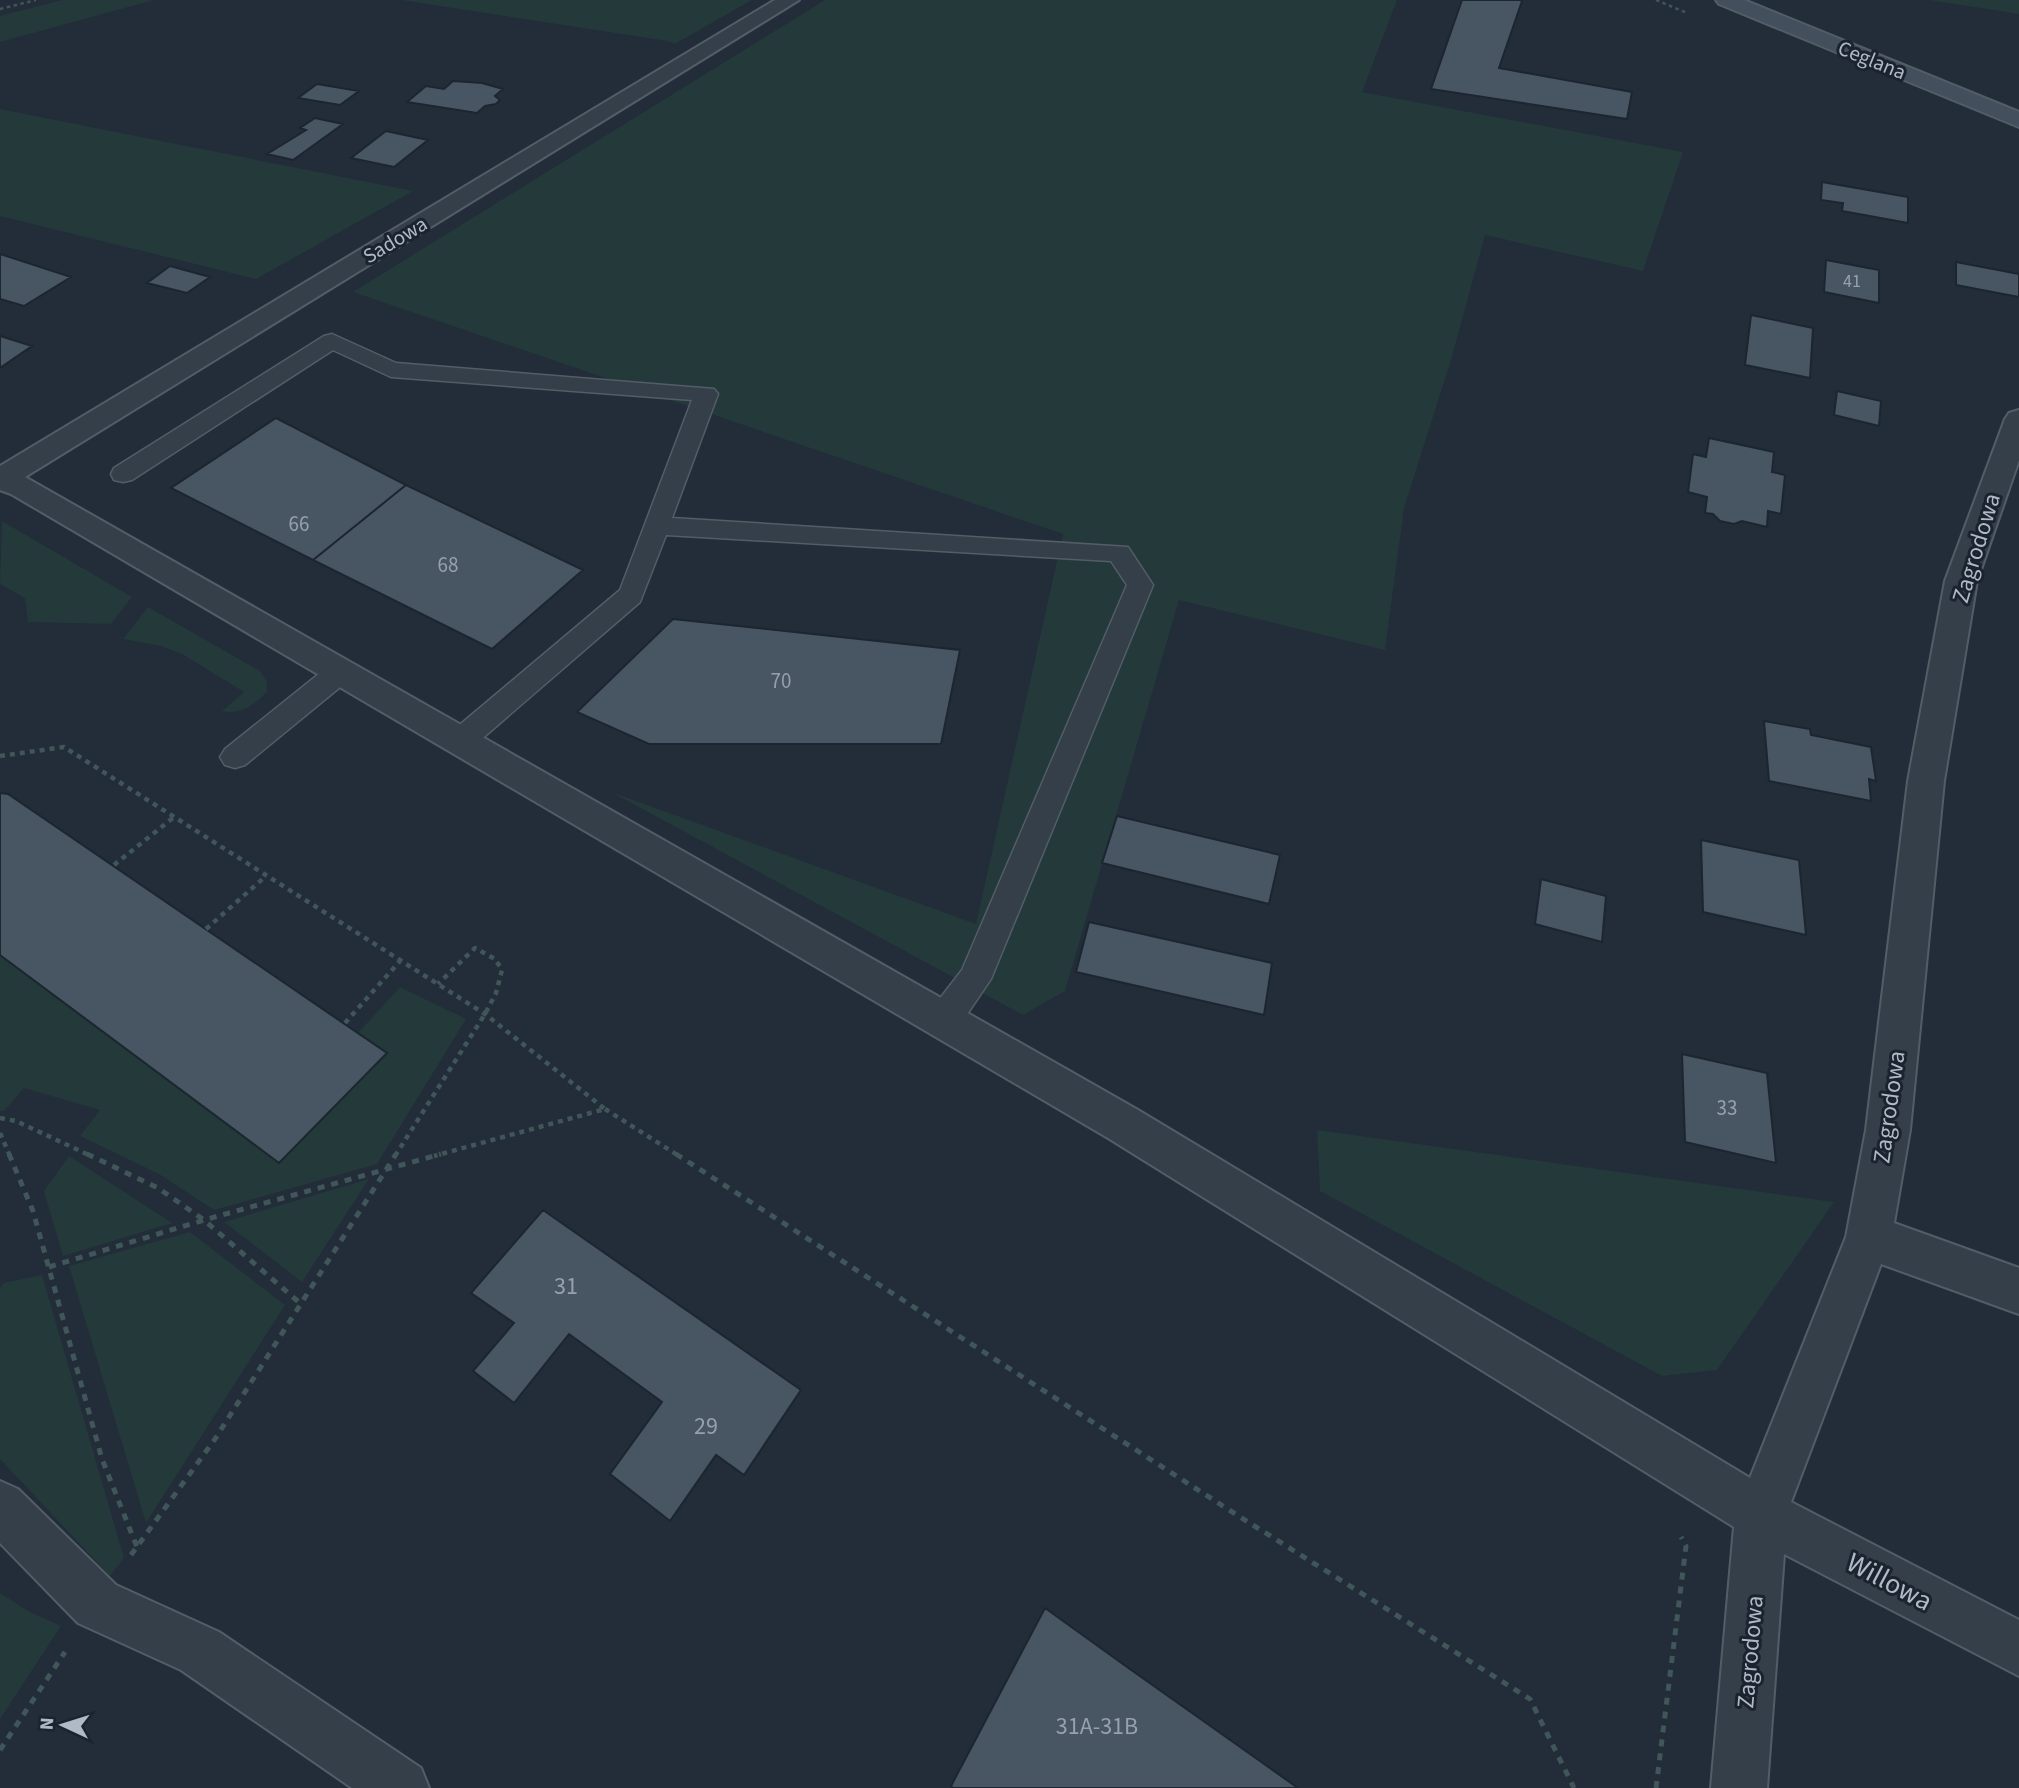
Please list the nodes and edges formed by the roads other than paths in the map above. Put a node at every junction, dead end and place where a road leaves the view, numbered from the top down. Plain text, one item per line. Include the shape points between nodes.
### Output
1 (789, 0) edge
2 (1726, 0) edge
3 (2019, 120) edge
4 (2019, 419) edge
5 (123, 474) dead end
6 (0, 479) edge
7 (656, 526) junction
8 (340, 672) junction
9 (460, 741) junction
10 (235, 757) dead end
11 (943, 1021) junction
12 (1869, 1237) junction
13 (2019, 1291) edge
14 (0, 1507) edge
15 (1761, 1514) junction
16 (2019, 1648) edge
17 (401, 1788) edge
18 (1739, 1788) edge

1 - 6 street, Sadowa
2 - 3 street, Ceglana
4 - 12 street, Zagrodowa via 1959,594 1926,782 1888,1130
5 - 7 lane via 332,341 391,370 706,394
6 - 8 street, Willowa via 22,487
7 - 9 lane via 631,595
7 - 11 lane via 1119,553 1140,585 975,979
8 - 9 street, Willowa
8 - 10 lane
9 - 11 street, Willowa
11 - 15 street, Willowa via 1123,1124
12 - 13 street
12 - 15 street, Zagrodowa
14 - 17 street via 97,1604 200,1651
15 - 16 street, Willowa
15 - 18 street, Zagrodowa

